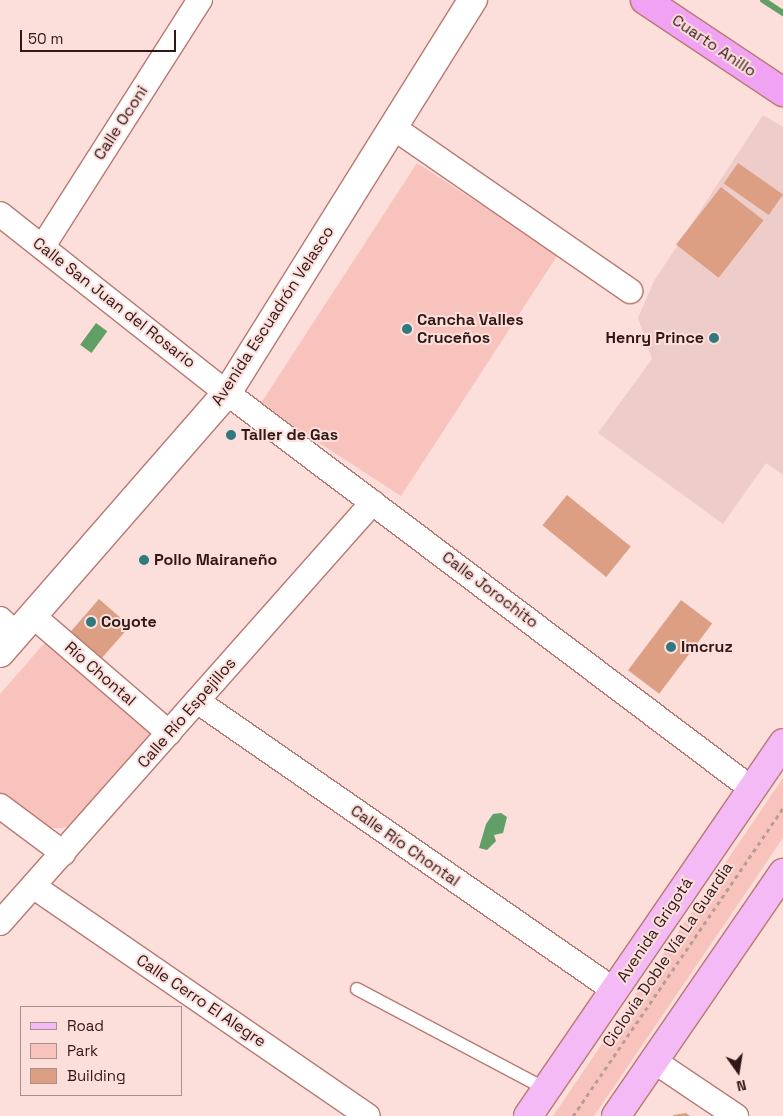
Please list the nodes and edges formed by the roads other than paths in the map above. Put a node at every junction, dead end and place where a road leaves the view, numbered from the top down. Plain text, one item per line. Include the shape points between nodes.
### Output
1 (200, 0) edge
2 (473, 0) edge
3 (645, 0) edge
4 (783, 92) edge
5 (394, 128) junction
6 (0, 214) edge
7 (43, 246) junction
8 (630, 291) dead end
9 (227, 392) junction
10 (373, 502) junction
11 (12, 630) edge
12 (196, 702) junction
13 (168, 733) junction
14 (783, 743) edge
15 (752, 789) junction
16 (0, 806) edge
17 (62, 853) junction
18 (783, 873) edge
19 (33, 886) junction
20 (0, 923) edge
21 (357, 989) dead end
22 (614, 990) junction
23 (654, 1060) junction
24 (546, 1089) junction
25 (368, 1116) edge
26 (528, 1116) edge
27 (616, 1116) edge
28 (736, 1116) edge

1 - 7 street, Calle Oconi
2 - 5 street, Avenida Escuadrón Velasco
3 - 4 highway, Cuarto Anillo
5 - 8 street
5 - 9 street, Avenida Escuadrón Velasco
6 - 7 street, Calle San Juan del Rosario
7 - 9 street, Calle San Juan del Rosario
9 - 10 street, Calle Jorochito
9 - 11 street, Avenida Escuadrón Velasco
10 - 12 street, Calle Río Espejillos
10 - 15 street, Calle Jorochito
11 - 13 street, Río Chontal
12 - 13 street, Calle Río Espejillos
12 - 22 street, Calle Río Chontal
13 - 17 street, Calle Río Espejillos
14 - 15 main road, Avenida Grigotá
15 - 22 main road, Avenida Grigotá
16 - 17 street
17 - 19 street, Calle Río Espejillos
18 - 23 main road
19 - 20 street, Calle Río Espejillos
19 - 25 street, Calle Cerro El Alegre
21 - 24 lane
22 - 24 main road, Avenida Grigotá
23 - 27 main road
23 - 28 street
24 - 26 main road, Avenida Grigotá

